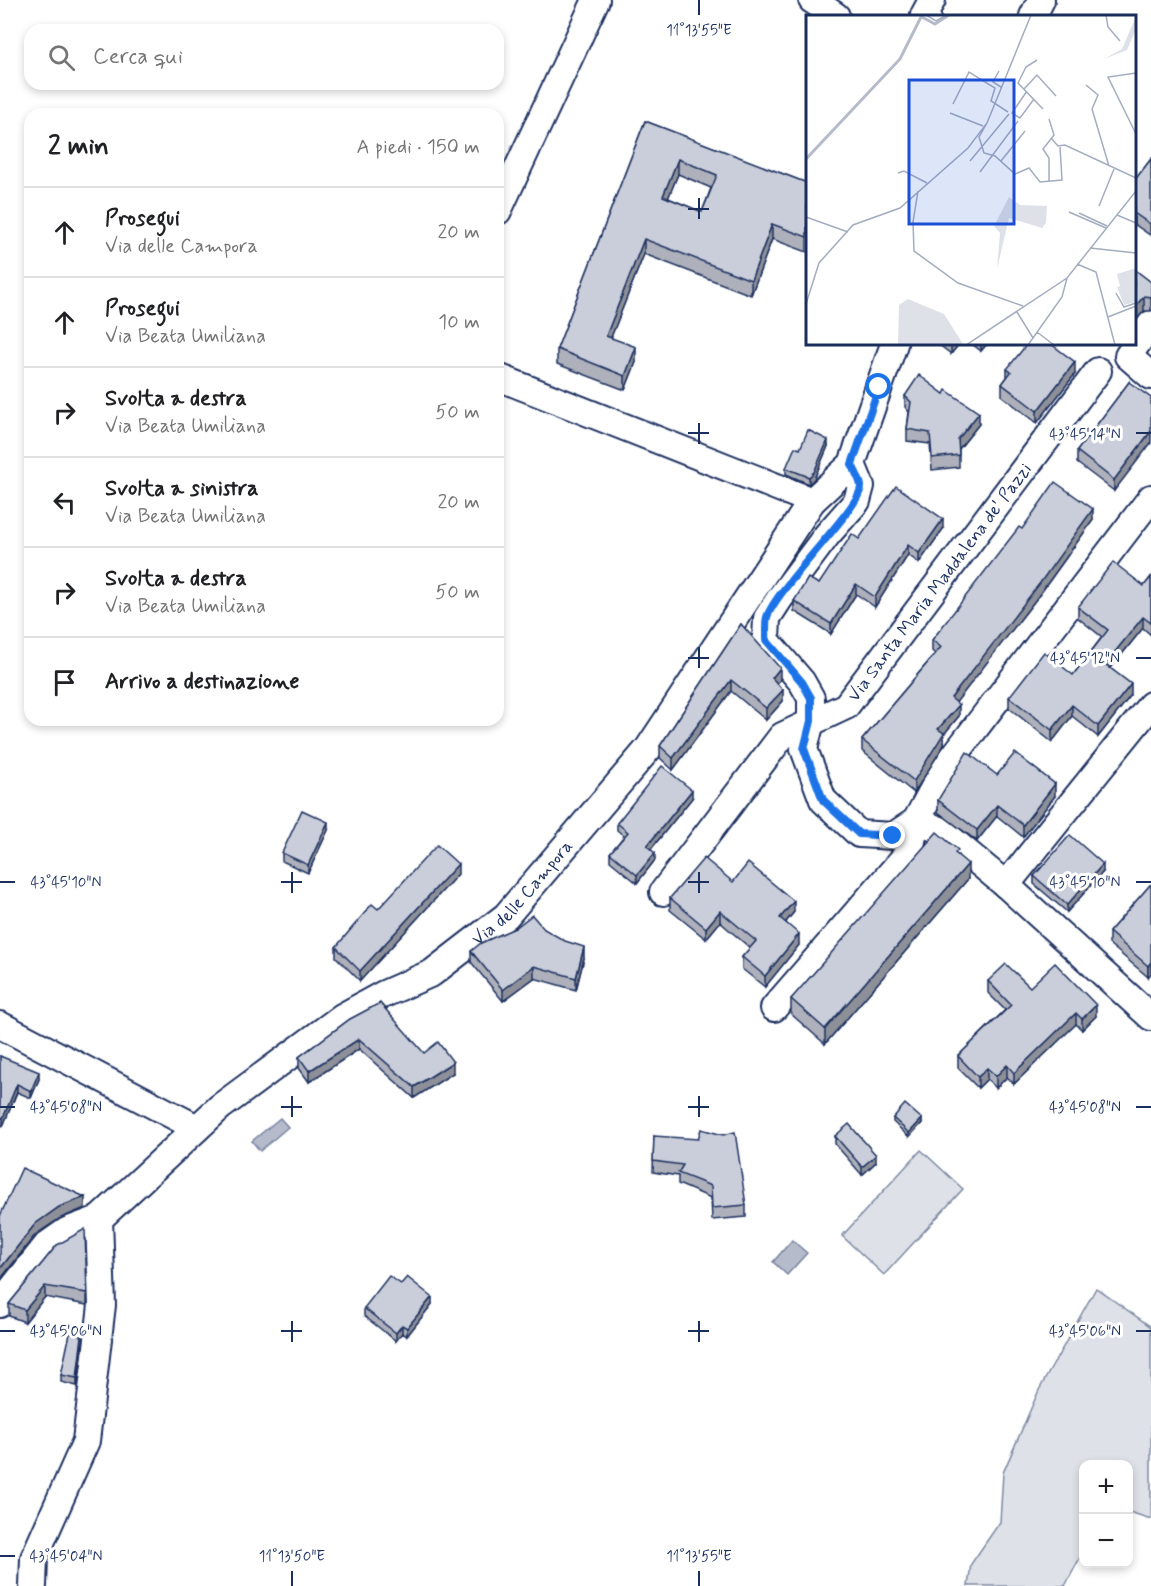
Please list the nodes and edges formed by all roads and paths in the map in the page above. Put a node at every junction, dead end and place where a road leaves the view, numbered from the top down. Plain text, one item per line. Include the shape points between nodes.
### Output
1 (596, 0) edge
2 (812, 0) edge
3 (932, 0) edge
4 (1041, 0) edge
5 (834, 15) edge
6 (924, 15) edge
7 (1034, 15) edge
8 (504, 198) edge
9 (1151, 324) edge
10 (894, 345) edge
11 (1136, 345) edge
12 (1136, 345) edge
13 (1098, 371) dead end
14 (1151, 376) edge
15 (504, 379) edge
16 (852, 464) junction
17 (1151, 498) edge
18 (812, 501) junction
19 (1151, 705) edge
20 (811, 721) junction
21 (916, 822) junction
22 (1006, 885) junction
23 (663, 892) dead end
24 (774, 1008) dead end
25 (1151, 1017) edge
26 (0, 1025) edge
27 (197, 1128) junction
28 (99, 1219) junction
29 (0, 1304) edge
30 (33, 1586) edge

1 - 8 street
2 - 5 street
3 - 6 street
4 - 7 street
9 - 11 street
10 - 16 street, Via delle Campora
12 - 14 street via 1128,356
13 - 20 street, Via Santa Maria Maddalena de' Pazzi via 846,705
15 - 18 street
16 - 18 street, Via delle Campora
16 - 20 street via 861,486 857,501 827,535 767,618 766,640 811,698
17 - 21 street via 944,769
18 - 27 street, Via delle Campora via 648,749 506,916 432,973 342,1017
19 - 22 street
20 - 21 street via 804,749 823,800 839,818 859,834 893,836
20 - 23 street, Via Santa Maria Maddalena de' Pazzi via 782,736
21 - 22 street via 940,830
21 - 24 street via 910,850
22 - 25 street
26 - 27 street
27 - 28 street, Via delle Campora
28 - 29 street, Via delle Campora via 67,1231 47,1245
28 - 30 street via 102,1305 86,1441 34,1558

